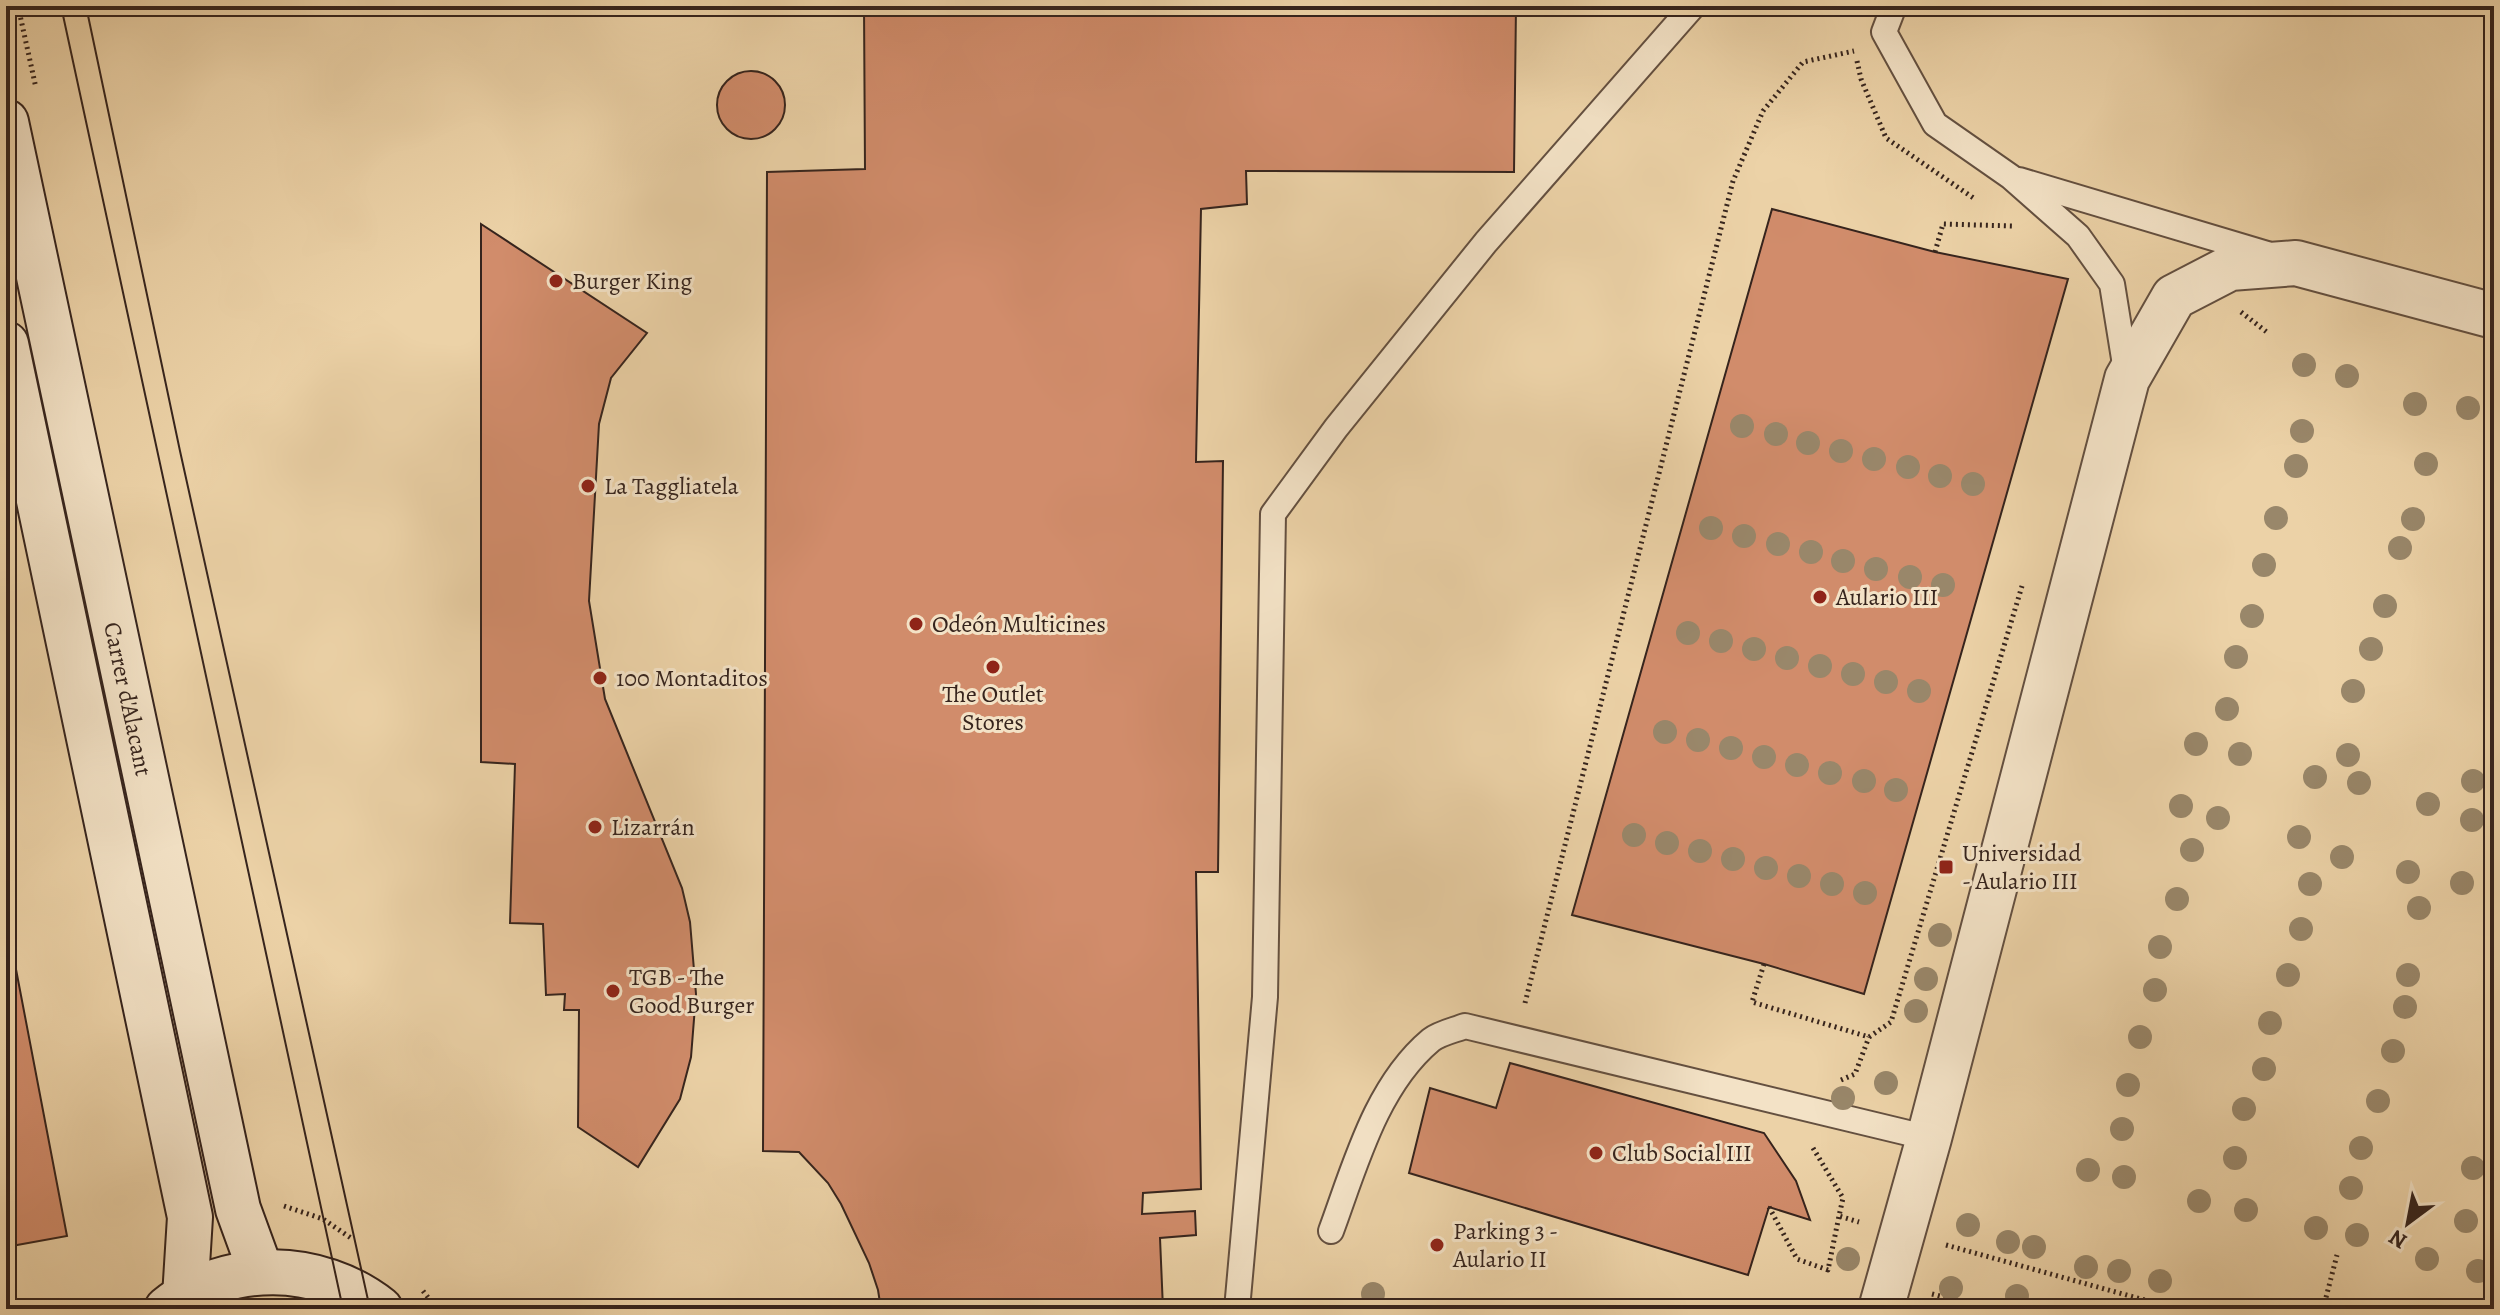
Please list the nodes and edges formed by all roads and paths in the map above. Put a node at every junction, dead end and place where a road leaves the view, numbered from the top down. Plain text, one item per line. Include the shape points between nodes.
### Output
1 (18, 6) edge
2 (1693, 6) edge
3 (1894, 6) edge
4 (1854, 51) dead end
5 (22, 109) edge
6 (2011, 177) junction
7 (2016, 226) dead end
8 (1935, 252) dead end
9 (2296, 263) junction
10 (2240, 312) dead end
11 (2494, 316) edge
12 (2268, 333) dead end
13 (6, 344) edge
14 (2127, 379) junction
15 (2023, 583) dead end
16 (1764, 964) dead end
17 (1516, 1037) junction
18 (1869, 1037) junction
19 (1829, 1085) dead end
20 (1929, 1138) junction
21 (1804, 1139) dead end
22 (282, 1205) dead end
23 (1769, 1207) dead end
24 (1839, 1216) junction
25 (1867, 1224) dead end
26 (1331, 1231) dead end
27 (353, 1240) dead end
28 (1940, 1244) dead end
29 (2337, 1255) dead end
30 (261, 1272) junction
31 (1927, 1292) dead end
32 (398, 1298) edge
33 (176, 1303) edge
34 (437, 1309) edge
35 (1237, 1309) edge
36 (1881, 1309) edge
37 (1989, 1309) edge
38 (2177, 1309) edge
39 (2323, 1309) edge

1 - 5 path
2 - 35 lane via 1468,263 1273,514 1265,997
3 - 6 lane via 1884,32 1935,124
4 - 17 path via 1803,62 1763,111 1733,181
5 - 30 main road, Carrer d'Alacant via 238,1209
6 - 9 lane
6 - 14 lane via 2078,236 2112,284
7 - 8 path via 1943,224
9 - 11 main road
9 - 14 main road via 2230,268 2174,297
10 - 12 path
13 - 33 main road, Carrer d'Alacant via 190,1217
14 - 20 main road
15 - 18 path via 1891,1022
16 - 18 path via 1752,1002
17 - 20 lane
17 - 26 lane via 1465,1026 1434,1038 1407,1065 1377,1112
18 - 19 path via 1855,1074
20 - 36 main road
21 - 24 path via 1843,1198
22 - 27 path via 323,1219
23 - 24 path via 1797,1259 1828,1270
24 - 25 path
28 - 38 path
29 - 39 path
30 - 32 main road via 292,1273 358,1294
30 - 33 main road via 228,1278
31 - 37 path
32 - 34 path via 426,1294

